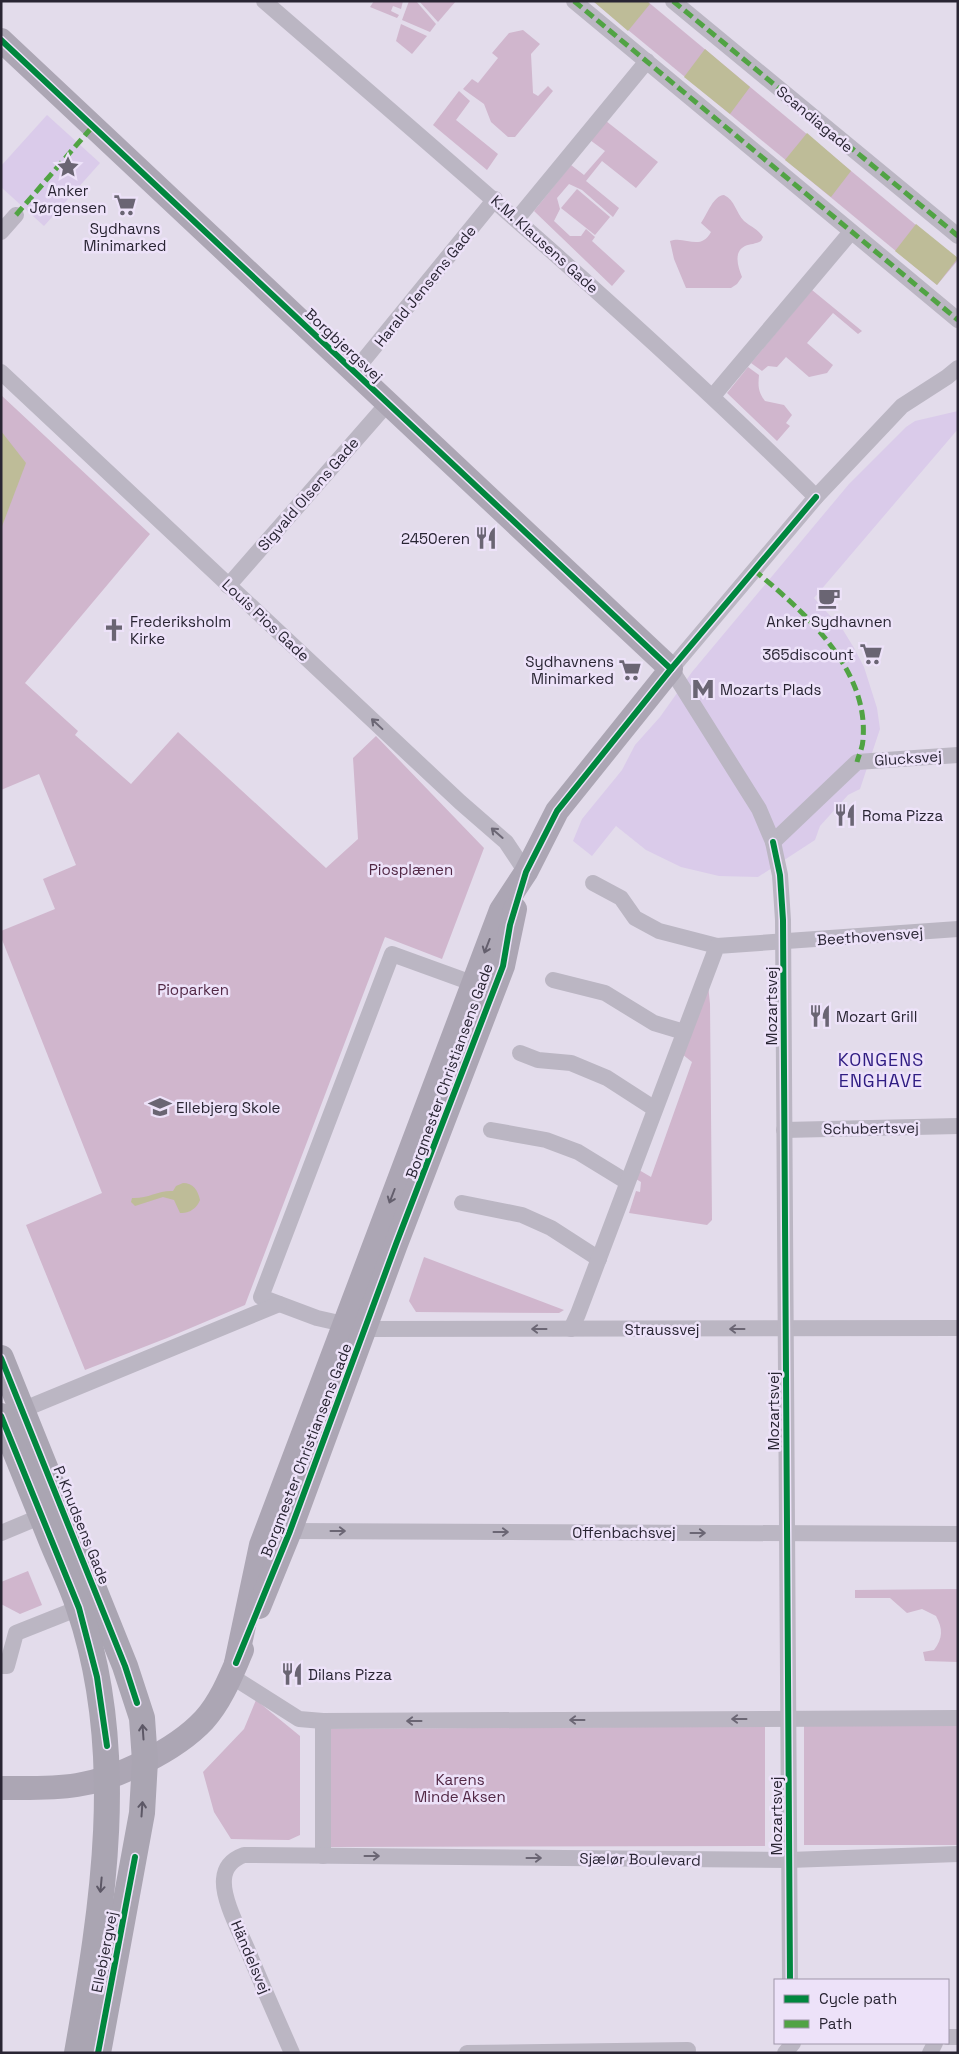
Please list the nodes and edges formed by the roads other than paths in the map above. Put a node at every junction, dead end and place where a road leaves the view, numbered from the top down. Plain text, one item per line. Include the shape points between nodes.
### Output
1 (264, 1) edge
2 (574, 1) edge
3 (673, 1) edge
4 (1, 40) edge
5 (647, 61) junction
6 (495, 199) junction
7 (16, 214) dead end
8 (518, 219) junction
9 (1, 232) edge
10 (851, 232) junction
11 (958, 236) edge
12 (958, 320) edge
13 (958, 368) edge
14 (1, 372) edge
15 (354, 372) junction
16 (713, 396) junction
17 (388, 403) junction
18 (816, 497) junction
19 (228, 586) junction
20 (671, 669) junction
21 (958, 755) edge
22 (773, 842) junction
23 (526, 872) junction
24 (593, 883) dead end
25 (958, 930) edge
26 (783, 942) junction
27 (717, 946) junction
28 (553, 980) dead end
29 (483, 987) junction
30 (684, 1032) junction
31 (520, 1053) dead end
32 (655, 1109) junction
33 (958, 1126) edge
34 (491, 1130) dead end
35 (784, 1130) junction
36 (627, 1182) junction
37 (462, 1203) dead end
38 (599, 1259) junction
39 (279, 1304) junction
40 (355, 1327) junction
41 (958, 1328) edge
42 (571, 1329) junction
43 (786, 1329) junction
44 (1, 1358) edge
45 (7, 1419) edge
46 (42, 1516) junction
47 (290, 1531) junction
48 (1, 1533) edge
49 (787, 1533) junction
50 (958, 1534) edge
51 (79, 1608) junction
52 (1, 1666) edge
53 (234, 1669) junction
54 (958, 1718) edge
55 (788, 1719) junction
56 (323, 1721) junction
57 (145, 1761) junction
58 (108, 1779) junction
59 (1, 1788) edge
60 (958, 1854) edge
61 (323, 1856) junction
62 (233, 1860) joint
63 (789, 1860) junction
64 (790, 1979) edge
65 (688, 2050) dead end
66 (77, 2053) edge
67 (98, 2053) edge
68 (292, 2053) edge
69 (467, 2053) edge

1 - 6 street, K.M. Klausens Gade
2 - 5 street
3 - 11 street, Scandiagade
4 - 15 street, Borgbjergsvej
5 - 8 street
5 - 10 street
6 - 8 street, K.M. Klausens Gade
6 - 15 street, Harald Jensens Gade
7 - 9 street
8 - 16 street, K.M. Klausens Gade
10 - 12 street
10 - 16 street
13 - 18 street, Borgmester Christiansens Gade via 902,406
14 - 19 street, Louis Pios Gade
15 - 17 street, Borgbjergsvej
16 - 18 street, K.M. Klausens Gade
17 - 19 street, Sigvald Olsens Gade
17 - 20 street, Borgbjergsvej
18 - 20 street, Borgmester Christiansens Gade
23 -> 19 street, Louis Pios Gade via 506,842
20 - 22 street via 758,809
20 - 23 street, Borgmester Christiansens Gade via 557,810
21 - 22 street, Glucksvej via 857,762
22 - 26 street, Mozartsvej via 780,875
23 - 29 street, Borgmester Christiansens Gade via 501,910
24 - 27 street, Beethovensvej via 621,898 635,918 659,931
25 - 26 street, Beethovensvej
26 - 27 street, Beethovensvej
26 - 35 street, Mozartsvej
27 - 30 street
28 - 30 street via 605,993 654,1023
29 - 39 street, Borgmester Christiansens Gade via 392,954 262,1298
29 - 40 street, Borgmester Christiansens Gade
30 - 32 street
31 - 32 street via 538,1060 571,1063 607,1078
32 - 36 street
33 - 35 street, Schubertsvej
34 - 36 street via 546,1140 570,1149
35 - 43 street, Mozartsvej
36 - 38 street
37 - 38 street via 522,1215 552,1228
38 - 42 street
39 - 40 street, Borgmester Christiansens Gade
39 - 45 street
42 -> 40 street, Straussvej
40 - 47 street, Borgmester Christiansens Gade
40 - 53 street, Borgmester Christiansens Gade via 261,1545
41 - 43 street, Straussvej
43 -> 42 street, Straussvej
43 - 49 street, Mozartsvej
44 - 45 main road, P. Knudsens Gade
45 - 46 main road, P. Knudsens Gade
57 -> 45 main road, P. Knudsens Gade via 142,1718 125,1666
46 - 48 street
46 - 51 main road, P. Knudsens Gade
47 -> 49 street, Offenbachsvej
47 - 53 street, Borgmester Christiansens Gade
49 - 50 street, Offenbachsvej
49 - 55 street, Mozartsvej
51 - 52 street via 16,1633 7,1666
51 - 58 main road, P. Knudsens Gade via 97,1677 106,1733
53 - 56 street via 299,1720
53 - 57 street, Borgmester Christiansens Gade via 204,1720
54 - 55 street
55 -> 56 street
55 - 63 street, Mozartsvej
56 - 61 street
57 - 58 street, Borgmester Christiansens Gade
67 -> 57 main road, Ellebjergvej via 141,1825
58 - 59 street via 57,1787
58 -> 66 main road, Ellebjergvej via 100,1900
60 - 63 street, Sjælør Boulevard
61 - 62 street, Sjælør Boulevard via 244,1855
61 -> 63 street, Sjælør Boulevard
62 - 68 street, Händelsvej via 227,1868 224,1889
63 - 64 street, Mozartsvej
65 - 69 street

